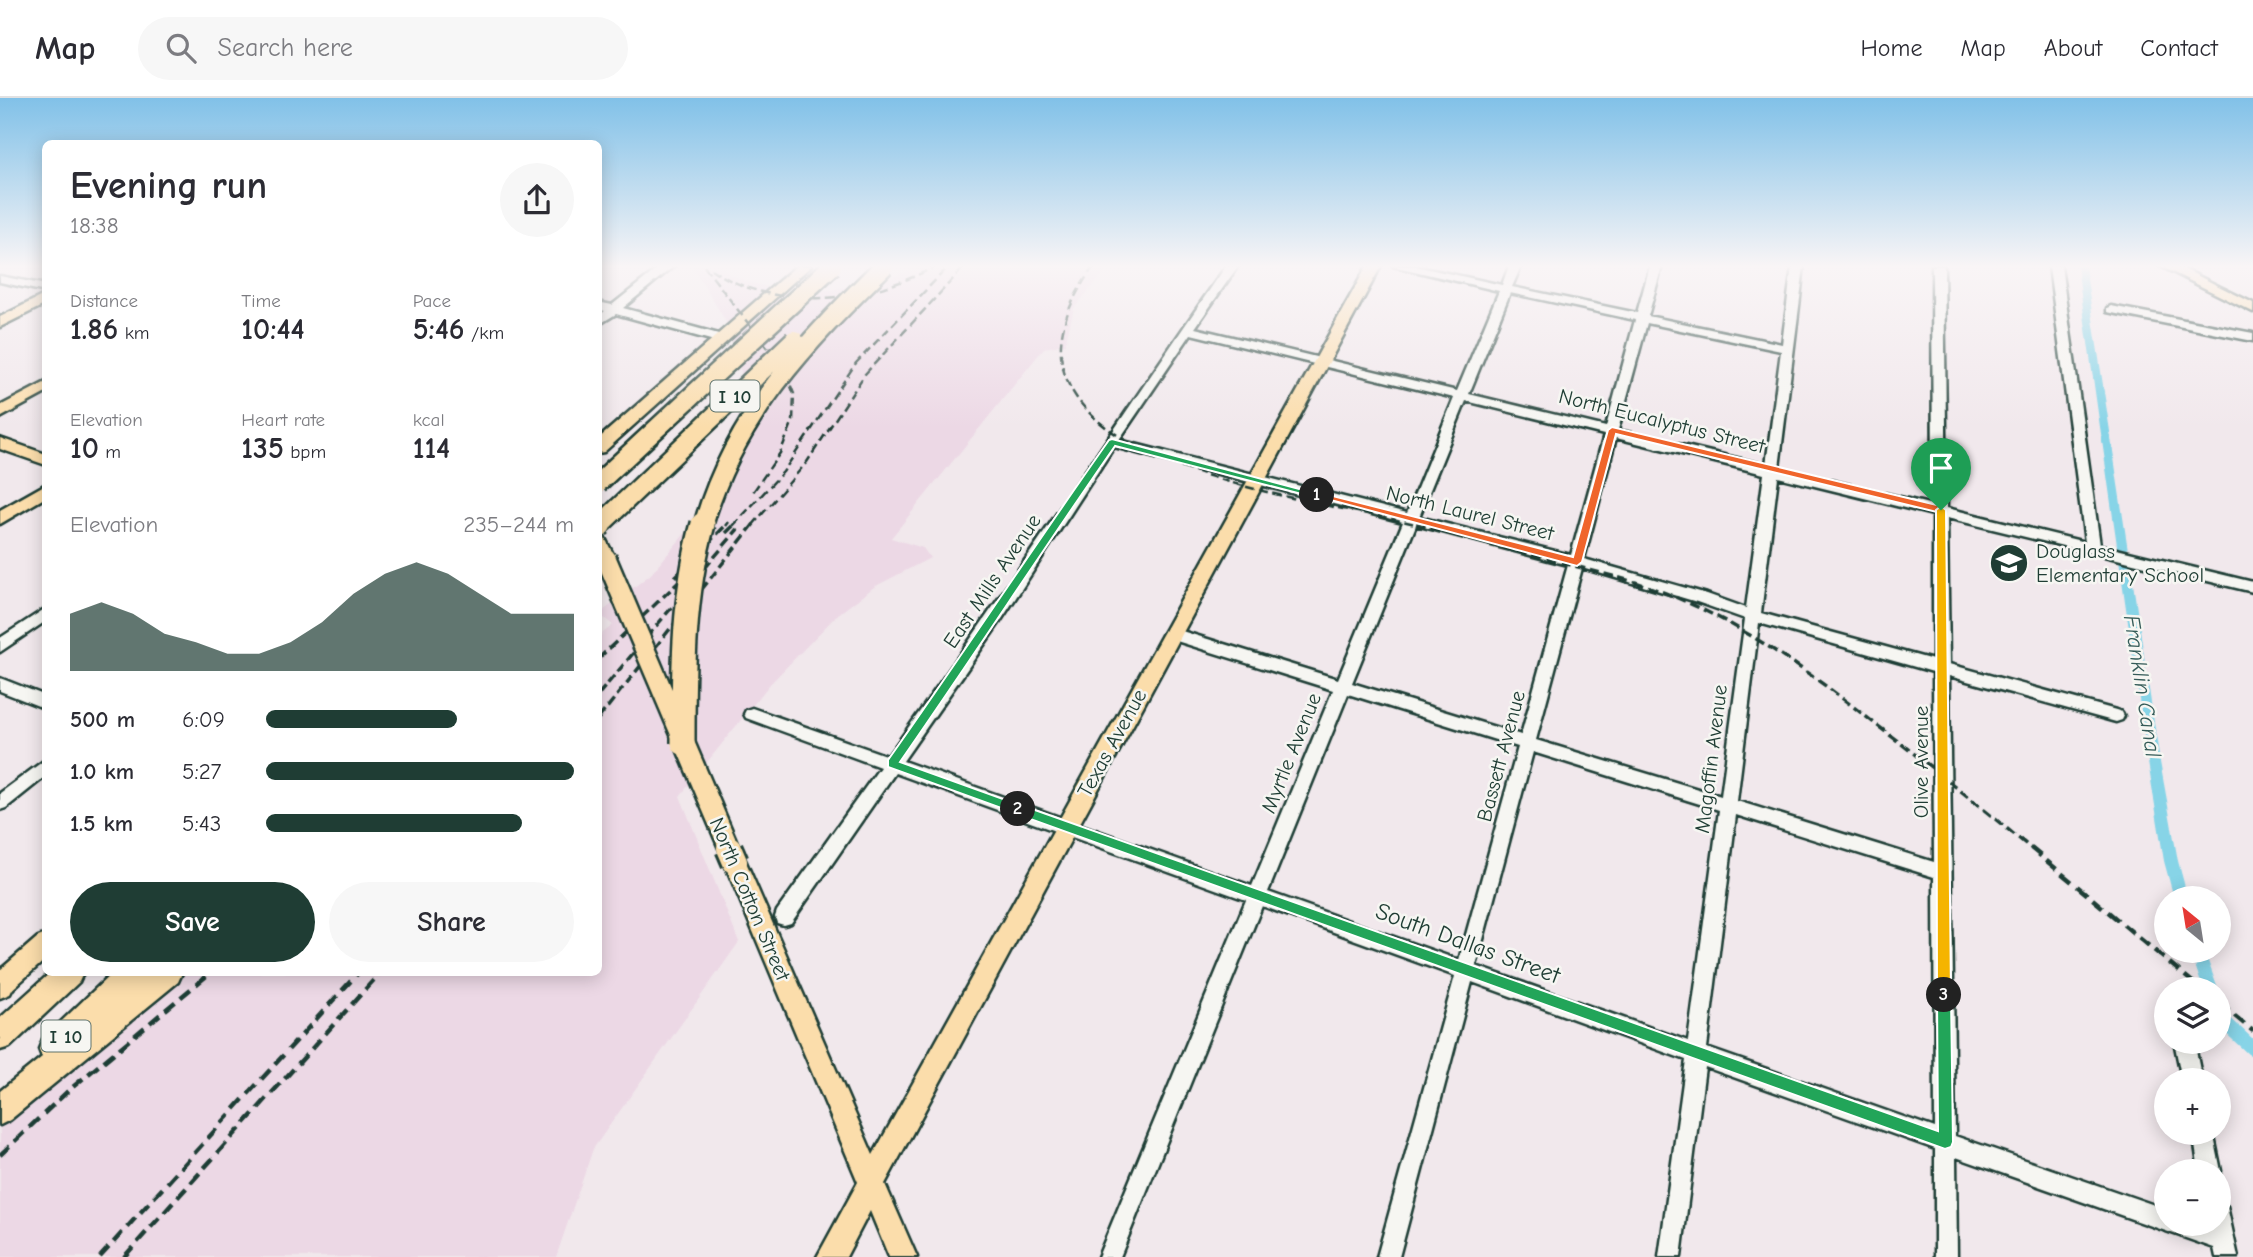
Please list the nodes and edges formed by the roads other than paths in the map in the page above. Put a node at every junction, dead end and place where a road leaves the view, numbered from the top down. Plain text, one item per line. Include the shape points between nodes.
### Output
1 (654, 320) edge
2 (743, 320) edge
3 (774, 320) edge
4 (815, 320) edge
5 (829, 320) edge
6 (1195, 320) edge
7 (1344, 320) edge
8 (1493, 320) edge
9 (1641, 320) edge
10 (1652, 320) edge
11 (1791, 320) edge
12 (1939, 320) edge
13 (2062, 320) edge
14 (2164, 320) edge
15 (1188, 330) junction
16 (2253, 337) edge
17 (722, 339) junction
18 (1787, 349) junction
19 (1322, 360) junction
20 (42, 388) edge
21 (1463, 394) junction
22 (0, 413) edge
23 (1612, 430) junction
24 (1112, 442) junction
25 (0, 443) edge
26 (602, 444) edge
27 (42, 459) edge
28 (1771, 469) junction
29 (602, 479) edge
30 (1257, 479) junction
31 (42, 492) edge
32 (1941, 510) junction
33 (0, 519) edge
34 (1410, 520) junction
35 (602, 522) edge
36 (2093, 546) junction
37 (602, 549) edge
38 (1577, 562) junction
39 (2253, 587) edge
40 (42, 616) edge
41 (1752, 617) junction
42 (1172, 634) junction
43 (0, 646) edge
44 (1943, 667) junction
45 (0, 684) edge
46 (1343, 686) junction
47 (42, 701) edge
48 (752, 714) dead end
49 (2116, 716) dead end
50 (683, 743) junction
51 (1528, 743) junction
52 (892, 764) junction
53 (42, 769) edge
54 (0, 803) edge
55 (1729, 805) junction
56 (1066, 827) junction
57 (1943, 872) junction
58 (1257, 896) junction
59 (784, 917) dead end
60 (42, 948) edge
61 (1466, 970) junction
62 (66, 976) edge
63 (128, 976) edge
64 (165, 976) edge
65 (0, 985) edge
66 (0, 1037) edge
67 (1695, 1053) junction
68 (0, 1100) edge
69 (0, 1110) edge
70 (1945, 1142) junction
71 (872, 1183) junction
72 (2154, 1216) edge
73 (2200, 1236) edge
74 (2225, 1249) edge
75 (831, 1257) edge
76 (903, 1257) edge
77 (1109, 1257) edge
78 (1388, 1257) edge
79 (1670, 1257) edge
80 (1946, 1257) edge

1 - 17 street
2 - 17 main road
3 - 29 highway, I 10, bridge
4 - 35 highway, I 10, bridge
5 - 50 highway, bridge via 757,408 703,523 690,582
6 - 15 street, East Mills Avenue
7 - 19 main road, Texas Avenue
8 - 21 street, Myrtle Avenue
9 - 23 street, Bassett Avenue
10 - 18 street
11 - 18 street, Magoffin Avenue
12 - 32 street, Olive Avenue
13 - 36 street
14 - 16 street
15 - 19 street, North Eucalyptus Street
15 - 24 street, East Mills Avenue
17 - 26 main road
18 - 28 street, Magoffin Avenue
19 - 21 street, North Eucalyptus Street
19 - 30 main road, Texas Avenue
20 - 22 main road
21 - 23 street, North Eucalyptus Street
21 - 34 street, Myrtle Avenue
23 - 28 street, North Eucalyptus Street
23 - 38 street, Bassett Avenue
24 - 30 street, North Laurel Street
24 - 52 street, East Mills Avenue
25 - 27 main road
28 - 32 street, North Eucalyptus Street
28 - 41 street, Magoffin Avenue
30 - 34 street, North Laurel Street
30 - 42 main road, Texas Avenue
31 - 33 main road
32 - 36 street, North Eucalyptus Street
32 - 44 street, Olive Avenue
34 - 38 street, North Laurel Street
34 - 46 street, Myrtle Avenue
36 - 39 street, North Eucalyptus Street
37 - 50 main road, North Cotton Street, bridge
38 - 41 street, North Laurel Street
38 - 51 street, Bassett Avenue
40 - 43 street
41 - 44 street, North Laurel Street
41 - 55 street, Magoffin Avenue
42 - 46 street
42 - 56 main road, Texas Avenue
44 - 49 street, North Laurel Street
44 - 57 street, Olive Avenue
45 - 47 street
46 - 51 street
46 - 58 street, Myrtle Avenue
48 - 52 street, South Dallas Street
50 - 71 main road, North Cotton Street, bridge
51 - 55 street
51 - 61 street, Bassett Avenue
52 - 56 street, South Dallas Street
52 - 59 street, East Mills Avenue
53 - 54 street
55 - 57 street
55 - 67 street, Magoffin Avenue
56 - 58 street, South Dallas Street
56 - 71 main road, Texas Avenue
57 - 70 street, Olive Avenue
58 - 61 street, South Dallas Street
58 - 77 street, Myrtle Avenue
60 - 65 main road
61 - 67 street, South Dallas Street
61 - 78 street, Bassett Avenue
62 - 66 highway, I 10
63 - 68 highway, I 10
64 - 69 highway
67 - 70 street, South Dallas Street
67 - 79 street, Magoffin Avenue
70 - 72 street, South Dallas Street
70 - 80 street, Olive Avenue
71 - 75 main road, Texas Avenue
71 - 76 main road, North Cotton Street
73 - 74 street

